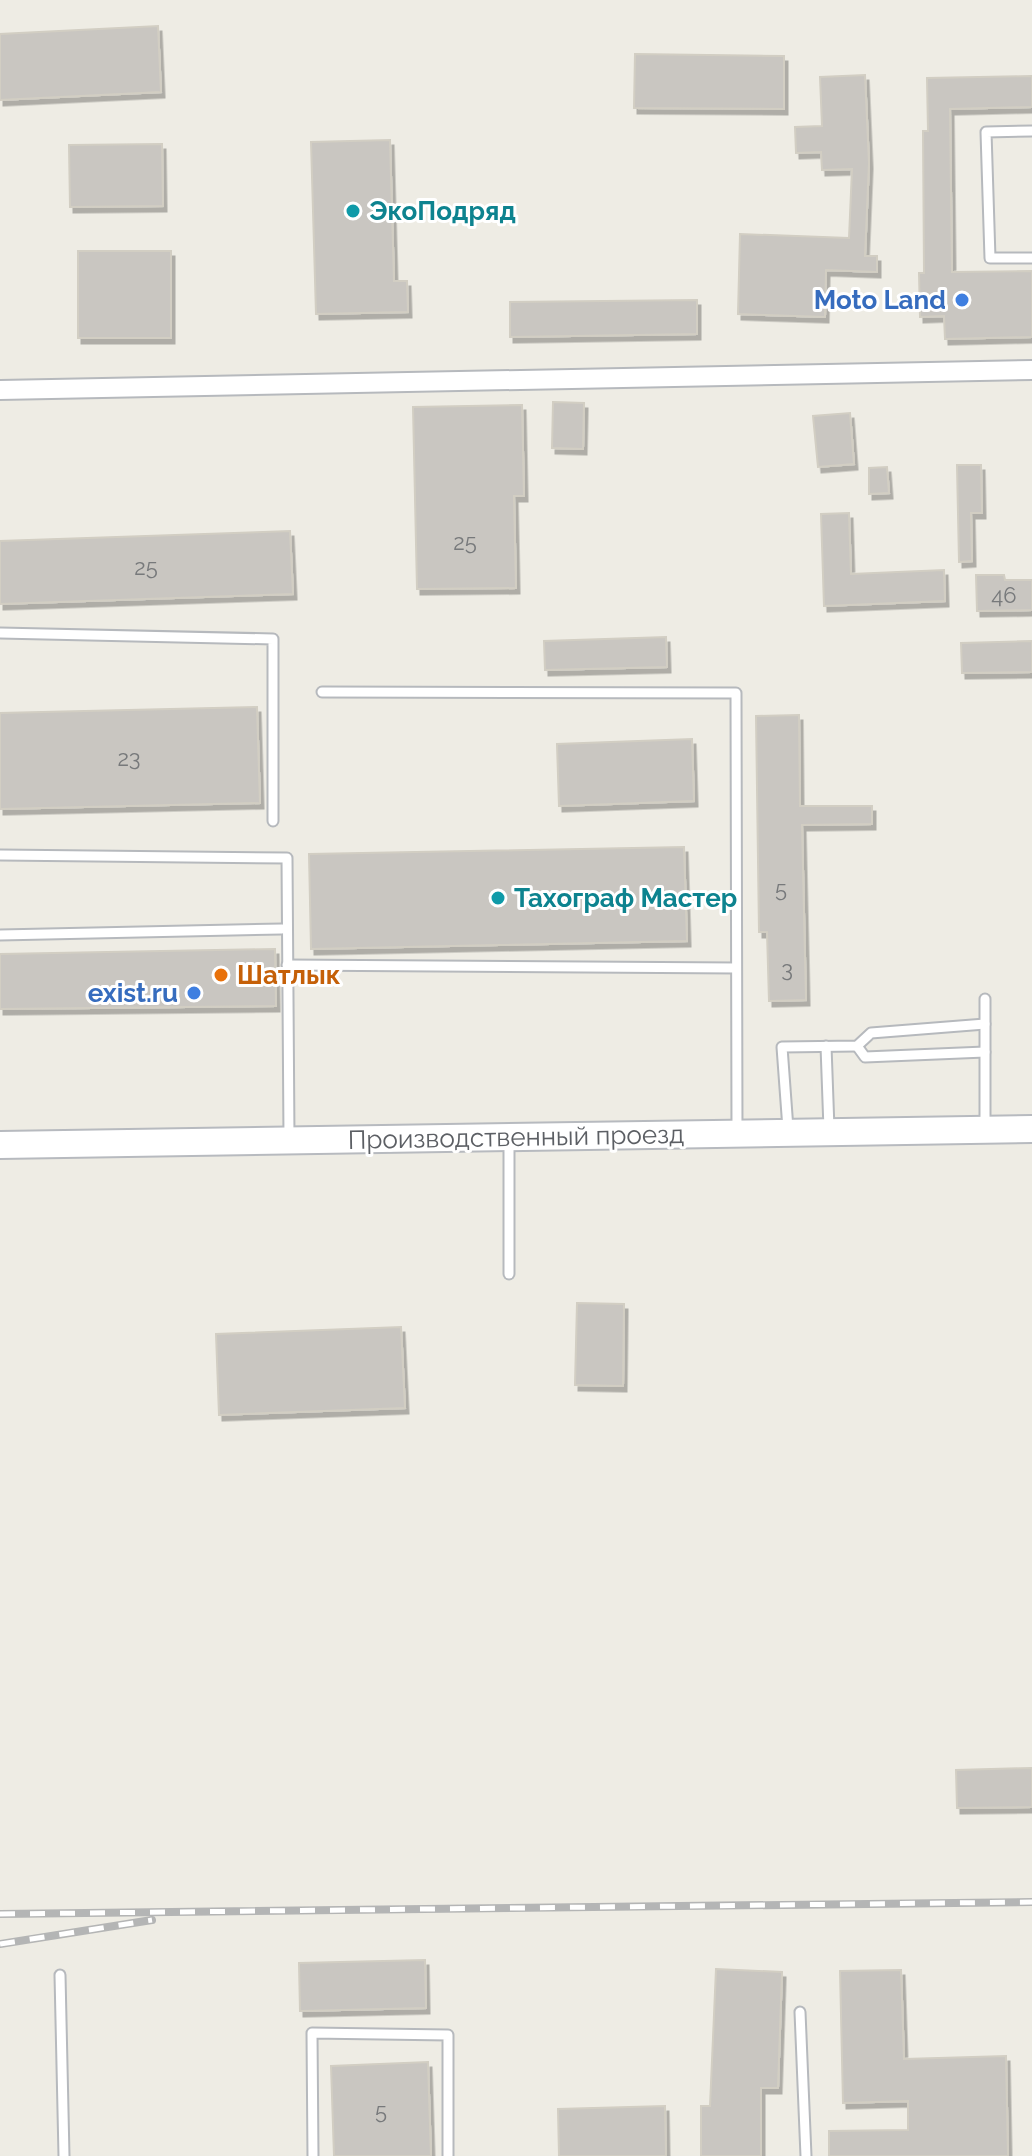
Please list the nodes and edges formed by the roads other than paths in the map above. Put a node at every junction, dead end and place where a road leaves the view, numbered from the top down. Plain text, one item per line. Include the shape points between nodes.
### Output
1 (1032, 131) edge
2 (1032, 258) edge
3 (1032, 370) edge
4 (0, 390) edge
5 (0, 633) edge
6 (322, 692) dead end
7 (273, 821) dead end
8 (0, 855) edge
9 (282, 929) dead end
10 (0, 935) edge
11 (287, 965) junction
12 (736, 968) junction
13 (985, 999) dead end
14 (985, 1024) junction
15 (826, 1046) junction
16 (857, 1046) junction
17 (985, 1052) junction
18 (1032, 1129) edge
19 (985, 1130) junction
20 (829, 1132) junction
21 (789, 1133) junction
22 (737, 1134) junction
23 (509, 1137) junction
24 (289, 1141) junction
25 (0, 1145) edge
26 (509, 1274) dead end
27 (60, 1975) dead end
28 (800, 2012) dead end
29 (64, 2156) edge
30 (313, 2156) edge
31 (448, 2156) edge
32 (806, 2156) edge

1 - 2 lane via 986,132 990,258
3 - 4 street
5 - 7 lane via 273,639
6 - 12 lane via 736,693
8 - 11 lane via 287,858
9 - 10 lane
11 - 12 lane
11 - 24 lane
12 - 22 lane
13 - 14 lane
14 - 16 lane via 871,1033
14 - 17 lane
15 - 16 lane
15 - 20 lane
15 - 21 lane via 782,1047
16 - 17 lane via 865,1057
17 - 19 lane
18 - 19 street, Производственный проезд
19 - 20 street, Производственный проезд
20 - 21 street, Производственный проезд
21 - 22 street, Производственный проезд
22 - 23 street, Производственный проезд
23 - 24 street, Производственный проезд
23 - 26 lane
24 - 25 street, Производственный проезд
27 - 29 lane
28 - 32 lane
30 - 31 lane via 312,2033 448,2035

